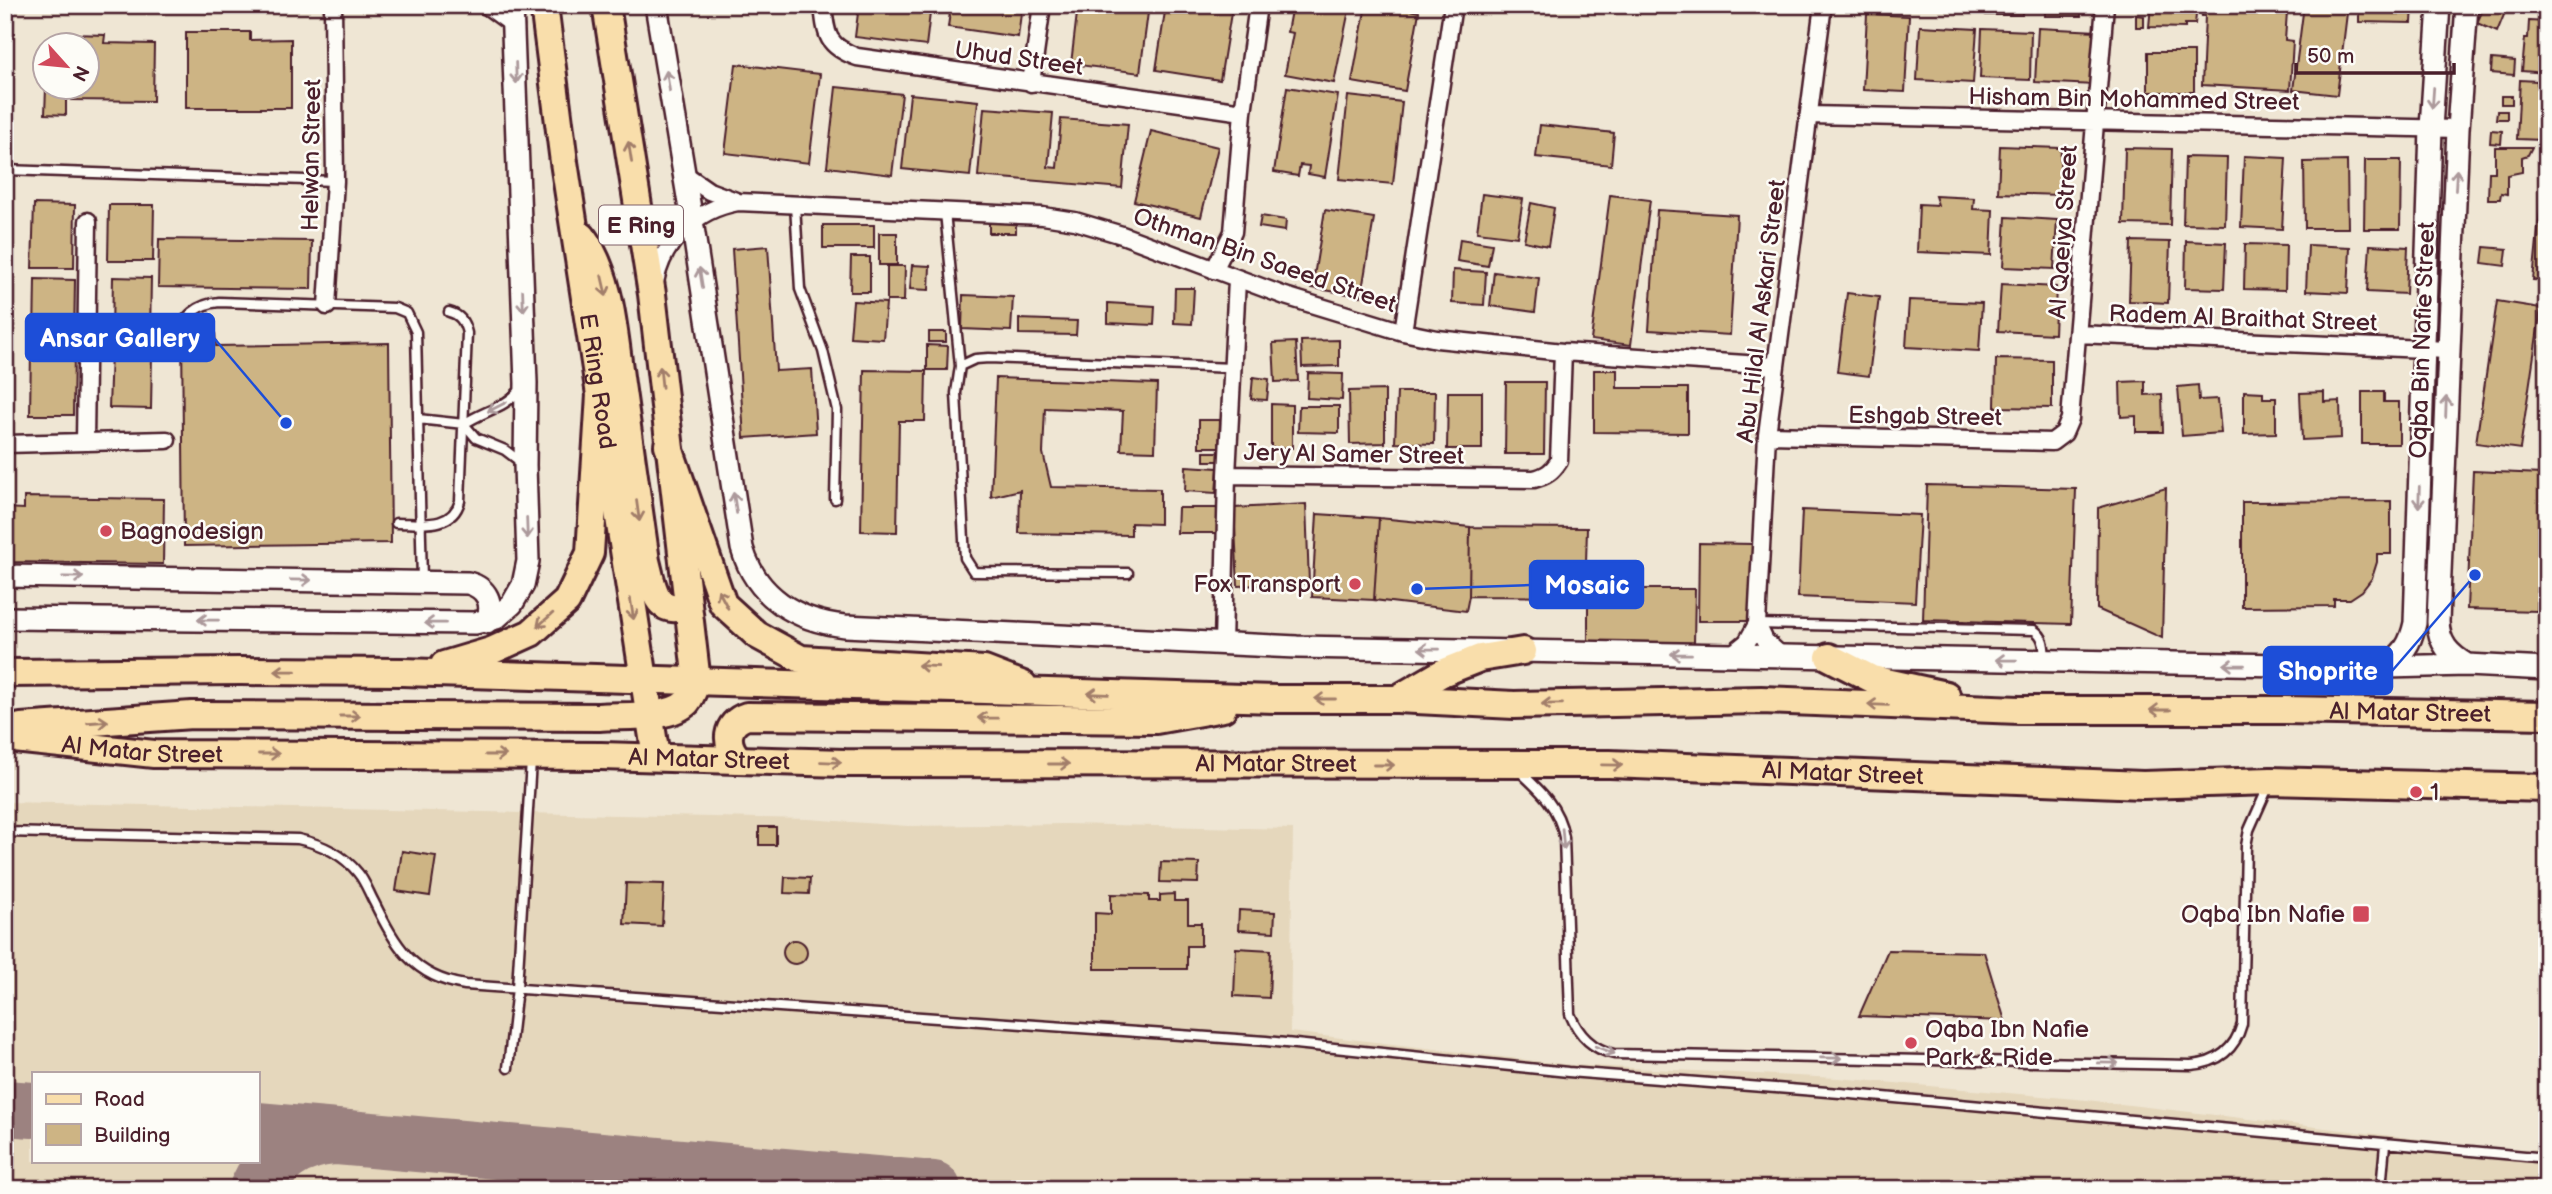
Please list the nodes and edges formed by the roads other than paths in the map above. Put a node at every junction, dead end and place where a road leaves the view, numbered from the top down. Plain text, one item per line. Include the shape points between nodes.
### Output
1 (333, 5) edge
2 (486, 5) edge
3 (544, 5) edge
4 (606, 5) edge
5 (656, 5) edge
6 (823, 5) edge
7 (1042, 5) edge
8 (1258, 5) edge
9 (1453, 5) edge
10 (1824, 5) edge
11 (2105, 5) edge
12 (2439, 5) edge
13 (2467, 5) edge
14 (513, 16) edge
15 (1031, 83) junction
16 (1243, 112) junction
17 (1809, 115) junction
18 (2094, 121) junction
19 (2431, 128) junction
20 (2458, 129) junction
21 (5, 170) edge
22 (683, 173) junction
23 (335, 181) junction
24 (738, 202) junction
25 (795, 205) junction
26 (945, 211) junction
27 (88, 221) dead end
28 (692, 221) junction
29 (574, 226) junction
30 (1214, 270) junction
31 (1237, 280) junction
32 (652, 294) junction
33 (327, 306) junction
34 (449, 312) dead end
35 (1403, 332) junction
36 (2078, 334) junction
37 (180, 337) dead end
38 (2423, 349) junction
39 (2448, 350) junction
40 (1563, 352) junction
41 (960, 366) junction
42 (1776, 366) junction
43 (1233, 368) junction
44 (526, 383) junction
45 (600, 396) junction
46 (418, 419) junction
47 (2070, 419) joint
48 (464, 424) junction
49 (1767, 435) junction
50 (167, 440) dead end
51 (85, 442) junction
52 (5, 444) edge
53 (668, 445) junction
54 (525, 465) junction
55 (1227, 475) junction
56 (835, 499) dead end
57 (396, 523) dead end
58 (421, 523) junction
59 (1128, 573) dead end
60 (5, 576) edge
61 (422, 582) junction
62 (688, 605) junction
63 (5, 618) edge
64 (487, 622) junction
65 (1756, 624) junction
66 (1223, 645) junction
67 (2547, 645) edge
68 (1523, 651) junction
69 (1731, 655) junction
70 (1782, 656) junction
71 (1829, 657) junction
72 (2045, 661) junction
73 (2468, 665) junction
74 (2386, 667) junction
75 (2546, 669) edge
76 (402, 672) junction
77 (5, 673) edge
78 (643, 680) junction
79 (697, 682) junction
80 (1041, 692) junction
81 (1275, 699) junction
82 (1397, 699) junction
83 (2020, 710) junction
84 (649, 714) junction
85 (2547, 715) edge
86 (5, 728) edge
87 (5, 738) edge
88 (532, 755) junction
89 (656, 757) junction
90 (738, 759) junction
91 (1513, 766) junction
92 (2271, 781) junction
93 (2541, 791) edge
94 (5, 832) edge
95 (517, 988) junction
96 (508, 1068) dead end
97 (2385, 1144) junction
98 (2547, 1158) edge
99 (2381, 1189) edge

1 - 23 street, Helwan Street
2 - 14 street
3 - 29 main road, E Ring Road / E Ring
32 -> 4 main road, E Ring
22 -> 5 street
6 - 15 street, Uhud Street via 829,40 838,50 877,61
7 - 15 street
8 - 16 street
9 - 35 street
10 - 17 street, Abu Hilal Al Askari Street
11 - 18 street, Al Qaeiya Street
12 -> 19 street, Oqba Bin Nafie Street
13 - 20 street, Oqba Bin Nafie Street
14 -> 44 street
15 - 16 street, Uhud Street
16 - 30 street via 1233,232
17 - 18 street, Hisham Bin Mohammed Street
17 - 42 street, Abu Hilal Al Askari Street
18 - 19 street, Hisham Bin Mohammed Street
18 - 36 street, Al Qaeiya Street
19 - 20 street, Hisham Bin Mohammed Street
19 - 38 street, Oqba Bin Nafie Street
39 -> 20 street, Oqba Bin Nafie Street
21 - 23 lane
22 - 24 street, Othman Bin Saeed Street via 709,191
22 - 28 street
23 - 33 street, Helwan Street
24 - 25 street, Othman Bin Saeed Street
24 - 28 street, Othman Bin Saeed Street via 714,208
25 - 26 street, Othman Bin Saeed Street
25 - 56 lane via 800,289 823,351 837,410
26 - 30 street, Othman Bin Saeed Street via 1075,221
26 - 41 lane
27 - 51 street
28 - 32 street, Othman Bin Saeed Street via 665,253
66 -> 28 street, Al Matar Street via 845,626 812,620 782,605 760,587 742,548
29 - 45 main road, E Ring Road / E Ring
29 -> 62 main road via 594,253 612,319 646,561 656,595 671,608
30 - 31 street, Othman Bin Saeed Street
31 - 35 street, Othman Bin Saeed Street
31 - 43 street, Jery Al Samer Street
53 -> 32 main road, E Ring
33 - 37 lane via 207,303 182,322
33 - 46 lane via 395,308 412,319
34 - 48 lane via 464,322 467,333
35 - 40 street, Othman Bin Saeed Street via 1437,340
36 - 38 street, Radem Al Braithat Street
36 - 47 street, Al Qaeiya Street
38 - 39 street, Radem Al Braithat Street
38 -> 74 street, Oqba Bin Nafie Street via 2416,623 2412,641
73 -> 39 street, Oqba Bin Nafie Street via 2452,656 2438,634
40 - 42 street, Othman Bin Saeed Street
40 - 55 street, Jery Al Samer Street via 1559,461 1545,476
41 - 43 lane via 989,358
41 - 59 lane via 956,393 965,558 974,572
42 - 49 street, Abu Hilal Al Askari Street
43 - 55 street, Jery Al Samer Street
44 -> 48 lane via 505,404
44 - 54 street
45 -> 76 main road via 590,553 566,601 531,633 501,647 462,661
45 -> 78 main road, E Ring Road / E Ring
46 - 48 lane
46 - 58 lane
47 - 49 street, Eshgab Street via 2064,433 2052,442
48 - 54 lane via 476,438
48 - 58 lane via 458,508 442,522
49 - 65 street, Abu Hilal Al Askari Street
50 - 51 street
51 - 52 street
53 - 62 main road, E Ring
80 -> 53 main road via 984,670 801,659 757,635 723,604
54 -> 64 street via 528,561 518,596 505,612
55 - 66 street
57 - 58 lane
58 - 61 lane
60 -> 61 street
61 - 64 street via 476,585 490,605
62 - 79 main road, E Ring
64 -> 63 street
65 - 69 street via 1747,642
65 - 70 street via 1765,641
65 - 72 lane via 2034,630 2041,634
68 -> 66 street, Al Matar Street
67 - 75 lane
69 -> 68 street, Al Matar Street
68 - 82 main road via 1480,658
69 - 70 street, Al Matar Street
70 - 71 street, Al Matar Street
72 -> 71 street, Al Matar Street
71 - 83 main road via 1880,681
74 -> 72 street, Al Matar Street
73 - 74 street, Al Matar Street
73 - 75 street, Al Matar Street
76 -> 77 main road, Al Matar Street
76 - 78 main road, Al Matar Street
78 - 79 main road, Al Matar Street
78 - 84 main road, E Ring Road / E Ring
79 - 80 main road, Al Matar Street
79 - 84 main road via 687,701 671,712
81 -> 80 main road, Al Matar Street
82 -> 81 main road, Al Matar Street
81 -> 90 main road via 1156,720 747,716 733,724 728,738
83 -> 82 main road, Al Matar Street via 1761,700 1514,705
85 -> 83 main road, Al Matar Street
86 -> 84 main road via 192,715
84 - 89 main road, E Ring Road / E Ring
87 -> 88 main road, Al Matar Street via 154,754
88 - 89 main road, Al Matar Street
88 - 95 lane
89 - 90 main road, Al Matar Street
90 -> 91 main road, Al Matar Street
91 -> 92 main road, Al Matar Street via 1610,764 2143,785
91 -> 92 lane via 1539,789 1561,819 1570,1014 1589,1042 1614,1054 2191,1065 2211,1061 2230,1048 2242,1024 2246,846
92 - 93 main road, Al Matar Street
94 - 95 lane via 311,842 343,858 360,875 388,930 418,967 453,983
95 - 96 lane
95 - 97 lane via 1266,1041
97 - 98 lane
97 - 99 lane

